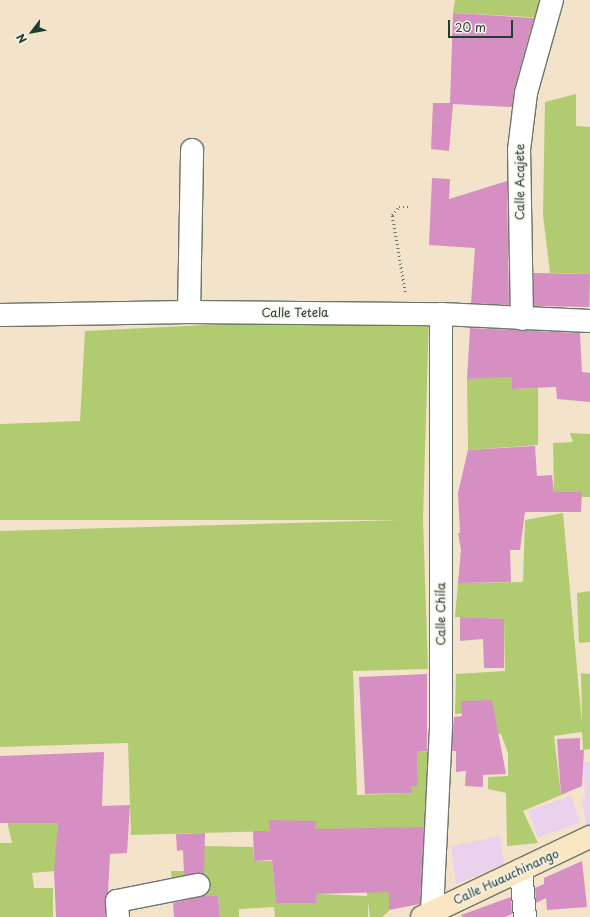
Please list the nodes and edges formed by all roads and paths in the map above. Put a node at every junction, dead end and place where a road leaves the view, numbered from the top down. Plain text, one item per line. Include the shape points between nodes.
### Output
1 (552, 0) edge
2 (192, 150) dead end
3 (408, 207) dead end
4 (189, 312) junction
5 (409, 314) junction
6 (441, 314) junction
7 (0, 315) edge
8 (522, 320) junction
9 (590, 321) edge
10 (590, 837) edge
11 (521, 870) junction
12 (198, 885) dead end
13 (427, 915) edge
14 (118, 917) edge
15 (526, 917) edge

1 - 8 street, Calle Acajete via 526,93 519,150
2 - 4 street
3 - 5 path via 399,207 392,215
4 - 5 street, Calle Tetela
4 - 7 street, Calle Tetela
5 - 6 street, Calle Tetela
6 - 8 street, Calle Tetela
6 - 13 street, Calle Chila via 441,725
8 - 9 street, Calle Tetela
10 - 11 main road, Calle Huauchinango
11 - 13 main road, Calle Huauchinango
11 - 15 street
12 - 14 street via 117,901

